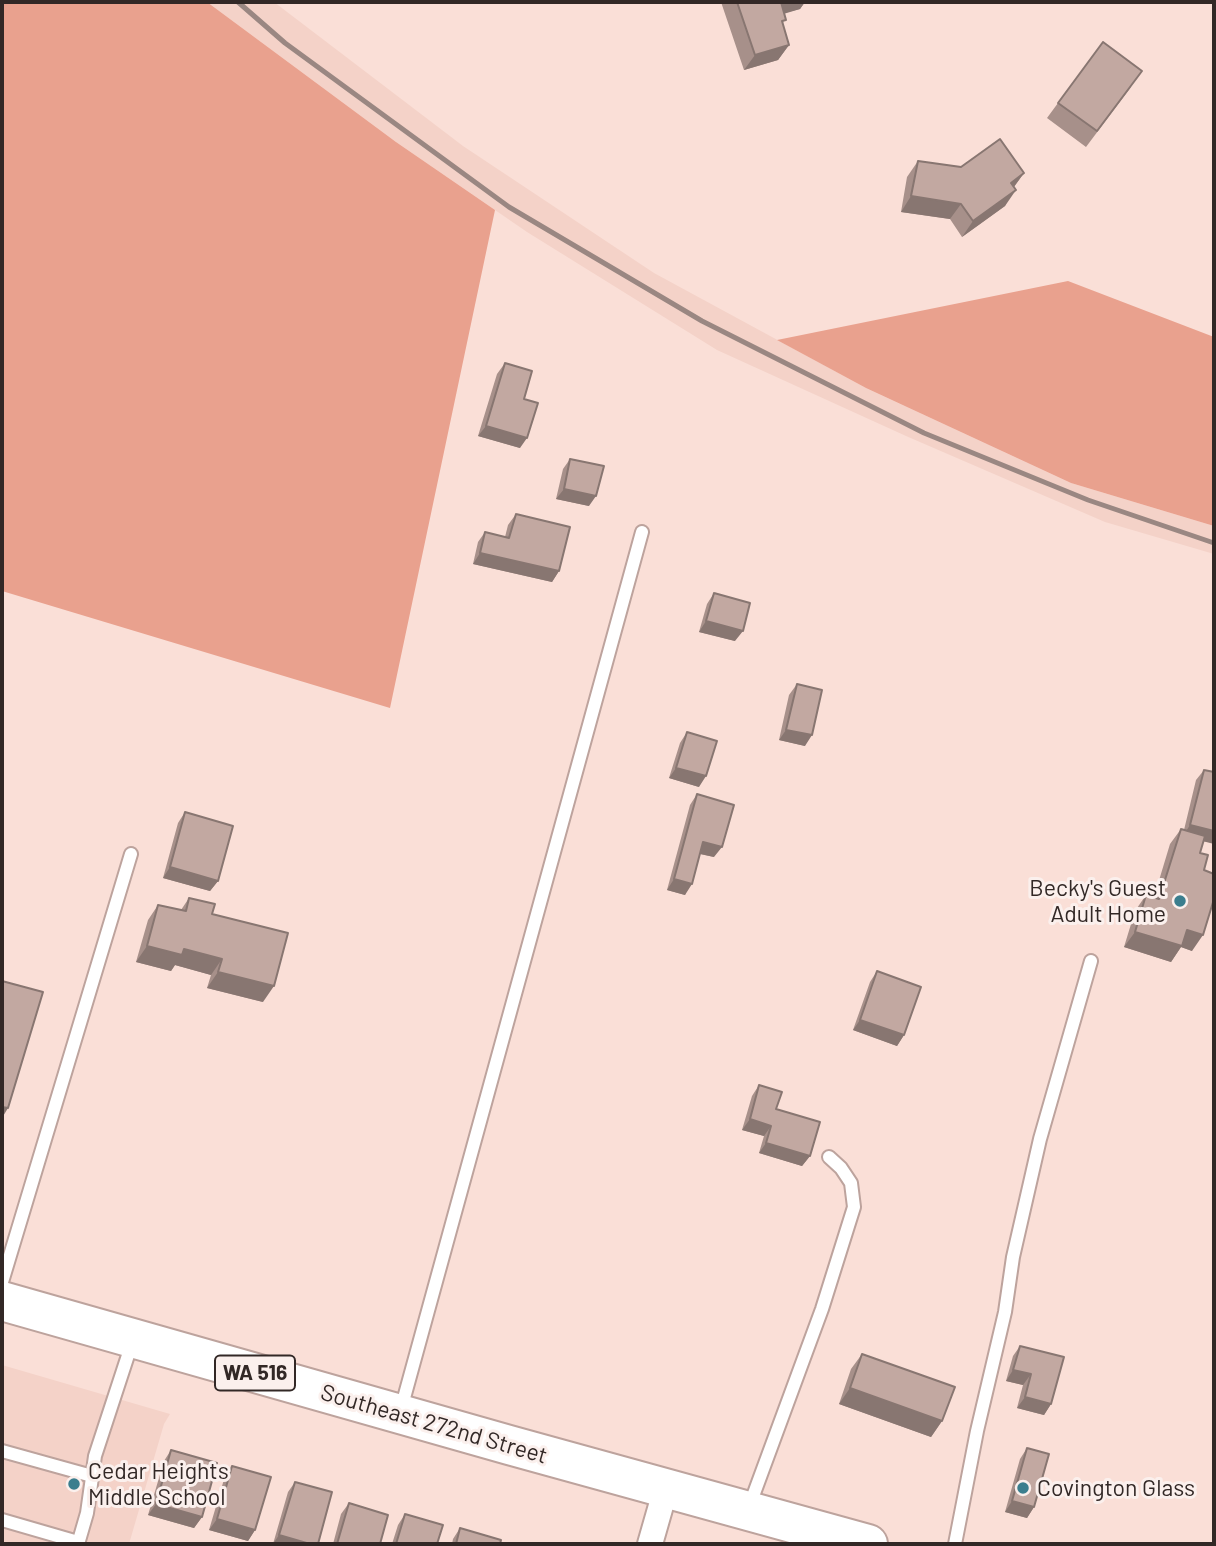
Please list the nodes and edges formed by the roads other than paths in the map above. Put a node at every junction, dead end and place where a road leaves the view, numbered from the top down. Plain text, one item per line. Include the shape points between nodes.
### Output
1 (642, 532) dead end
2 (131, 854) dead end
3 (1091, 961) dead end
4 (829, 1157) dead end
5 (2, 1282) edge
6 (2, 1301) edge
7 (133, 1339) junction
8 (399, 1414) junction
9 (2, 1451) edge
10 (92, 1476) junction
11 (666, 1488) junction
12 (748, 1511) junction
13 (2, 1520) edge
14 (78, 1543) edge
15 (650, 1544) edge
16 (868, 1544) edge
17 (955, 1544) edge

1 - 8 lane
2 - 5 lane
3 - 17 lane via 1040,1139
4 - 12 lane via 851,1183 854,1207 822,1310
6 - 7 main road, Southeast 272nd Street / WA 516
7 - 8 main road, Southeast 272nd Street / WA 516
7 - 10 lane
8 - 11 main road, Southeast 272nd Street / WA 516
9 - 10 lane
10 - 14 lane
11 - 12 main road, Southeast 272nd Street / WA 516
11 - 15 street
12 - 16 main road, Southeast 272nd Street / WA 516
13 - 14 lane

